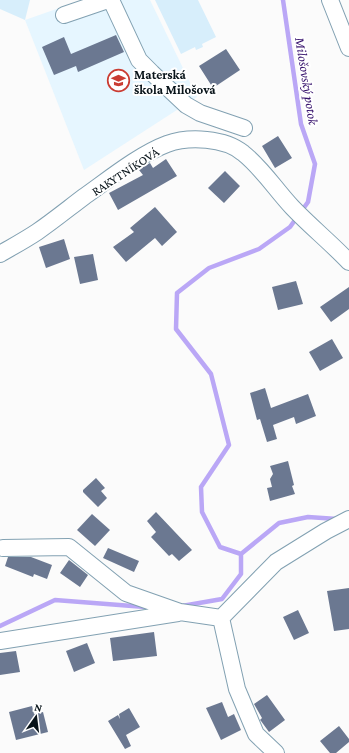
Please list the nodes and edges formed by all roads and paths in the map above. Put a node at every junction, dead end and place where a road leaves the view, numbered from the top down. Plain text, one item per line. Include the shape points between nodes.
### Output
1 (110, 0) edge
2 (330, 0) edge
3 (64, 15) dead end
4 (349, 48) edge
5 (244, 128) dead end
6 (0, 254) edge
7 (347, 257) edge
8 (349, 519) edge
9 (3, 548) dead end
10 (180, 612) junction
11 (221, 618) junction
12 (0, 641) edge
13 (276, 753) edge

1 - 3 street
1 - 5 street via 140,60 152,73 186,105 200,113
2 - 4 street
6 - 7 street, RAKYTNÍKOVÁ via 36,233 152,151 186,140 202,140 218,141 243,153 303,219
8 - 11 street via 276,562
9 - 10 street via 69,547 126,593
10 - 11 street
10 - 12 street
11 - 13 street via 238,689 256,734

